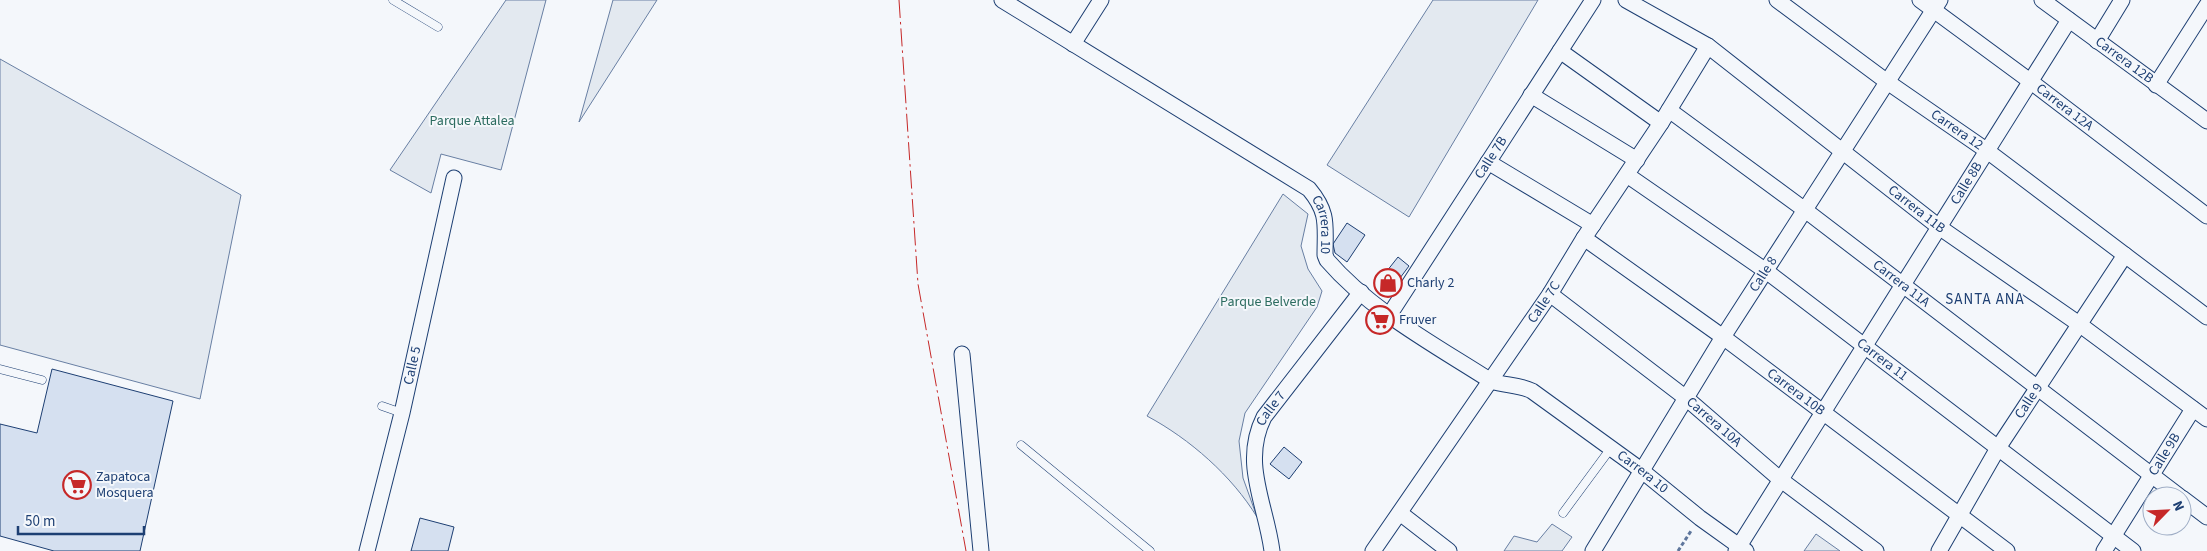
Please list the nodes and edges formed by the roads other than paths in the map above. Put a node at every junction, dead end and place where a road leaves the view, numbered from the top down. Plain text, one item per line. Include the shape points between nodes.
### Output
1 (393, 0) edge
2 (1002, 0) edge
3 (1100, 0) edge
4 (1592, 0) edge
5 (1626, 0) edge
6 (1777, 0) edge
7 (1920, 0) edge
8 (2042, 0) edge
9 (2122, 0) edge
10 (1937, 5) edge
11 (2207, 5) edge
12 (2069, 20) junction
13 (438, 27) dead end
14 (2097, 41) junction
15 (1073, 44) junction
16 (1708, 46) junction
17 (1560, 51) junction
18 (1886, 81) junction
19 (2030, 81) junction
20 (2156, 85) junction
21 (1531, 95) junction
22 (1665, 117) junction
23 (2207, 120) edge
24 (1986, 150) junction
25 (1842, 152) junction
26 (1637, 160) junction
27 (1488, 162) junction
28 (1627, 175) junction
29 (454, 178) dead end
30 (2204, 209) edge
31 (1805, 210) junction
32 (1939, 227) junction
33 (1588, 232) junction
34 (2125, 255) junction
35 (1766, 271) junction
36 (1902, 285) junction
37 (1360, 292) junction
38 (1550, 294) junction
39 (1390, 314) junction
40 (2207, 317) edge
41 (2079, 324) junction
42 (1723, 337) junction
43 (1864, 346) junction
44 (962, 354) dead end
45 (0, 368) edge
46 (42, 380) dead end
47 (1491, 381) junction
48 (2038, 387) junction
49 (1686, 398) junction
50 (382, 406) dead end
51 (2193, 409) junction
52 (402, 413) junction
53 (1823, 413) junction
54 (2207, 419) edge
55 (1021, 445) dead end
56 (1611, 448) junction
57 (1998, 448) junction
58 (1641, 470) junction
59 (2152, 475) junction
60 (1781, 480) junction
61 (2166, 486) edge
62 (2192, 505) edge
63 (1400, 513) junction
64 (1563, 513) dead end
65 (1960, 516) junction
66 (2207, 517) edge
67 (2113, 536) junction
68 (1741, 549) edge
69 (367, 551) edge
70 (981, 551) edge
71 (1150, 551) edge
72 (1272, 551) edge
73 (1373, 551) edge
74 (1449, 551) edge
75 (1593, 551) edge
76 (1876, 551) edge
77 (1939, 551) edge
78 (2007, 551) edge
79 (2104, 551) edge
80 (2133, 551) edge

1 - 13 lane
2 - 15 street, Carrera 10
3 - 15 street
4 - 17 street, Calle 7B
5 - 16 street, Carrera 11B
6 - 18 street, Carrera 12
7 - 10 street, Carrera 12A
8 - 12 street, Carrera 12B
9 - 14 street
10 - 18 street, Calle 8
10 - 19 street, Carrera 12A
11 - 20 street
12 - 14 street, Carrera 12B
12 - 19 street, Calle 8B
14 - 20 street, Carrera 12B
15 - 37 street, Carrera 10 via 1309,189 1320,203 1325,217 1327,260
16 - 22 street, Calle 7C
16 - 25 street, Carrera 11B
17 - 21 street, Calle 7B
17 - 22 street, Carrera 11A
18 - 24 street, Carrera 12
18 - 25 street, Calle 8
19 - 24 street, Calle 8B
19 - 30 street, Carrera 12A
20 - 23 street, Carrera 12B
21 - 26 street
21 - 27 street, Calle 7B
22 - 26 street, Calle 7C
22 - 31 street, Carrera 11A
24 - 32 street, Calle 8B
24 - 34 street, Carrera 12
25 - 31 street, Calle 8
25 - 32 street, Carrera 11B
26 - 28 street, Calle 7C
27 - 33 street, Carrera 10B
27 - 39 street, Calle 7B
28 - 33 street, Calle 7C
28 - 35 street, Carrera 11
29 - 52 street, Calle 5
31 - 35 street, Calle 8
31 - 36 street, Carrera 11A
32 - 36 street, Calle 8B
32 - 41 street, Carrera 11B
33 - 38 street, Calle 7C
33 - 42 street, Carrera 10B
34 - 40 street, Carrera 12
34 - 41 street, Calle 9
35 - 42 street, Calle 8
35 - 43 street, Carrera 11
36 - 43 street, Calle 8B
36 - 48 street, Carrera 11A
37 - 39 street, Carrera 10
37 - 72 street, Calle 7 via 1259,427 1254,443 1254,474
38 - 47 street, Calle 7C
38 - 49 street, Carrera 10A
39 - 47 street, Carrera 10
41 - 48 street, Calle 9
41 - 51 street, Carrera 11B
42 - 49 street, Calle 8
42 - 53 street, Carrera 10B
43 - 53 street, Calle 8B
43 - 57 street, Carrera 11
44 - 70 street
45 - 46 lane
47 - 56 street, Carrera 10 via 1506,386 1518,384 1532,391
47 - 63 street, Calle 7C
48 - 57 street, Calle 9
48 - 59 street, Carrera 11A
49 - 58 street, Calle 8
49 - 60 street, Carrera 10A
50 - 52 lane
51 - 54 street, Carrera 11B
51 - 59 street, Calle 9B
52 - 69 street, Calle 5
53 - 60 street, Calle 8B
53 - 65 street, Carrera 10B
55 - 71 lane
56 - 58 street, Carrera 10
56 - 64 lane
57 - 65 street, Calle 9
57 - 67 street, Carrera 11
58 - 68 street, Carrera 10
58 - 75 street, Calle 8
59 - 61 street, Carrera 11A
59 - 67 street, Calle 9B
60 - 68 street, Calle 8B
60 - 76 street, Carrera 10A
62 - 66 street, Carrera 11A
63 - 73 street, Calle 7C
63 - 74 street
65 - 77 street, Calle 9
65 - 78 street, Carrera 10B
67 - 79 street, Calle 9B
67 - 80 street, Carrera 11

